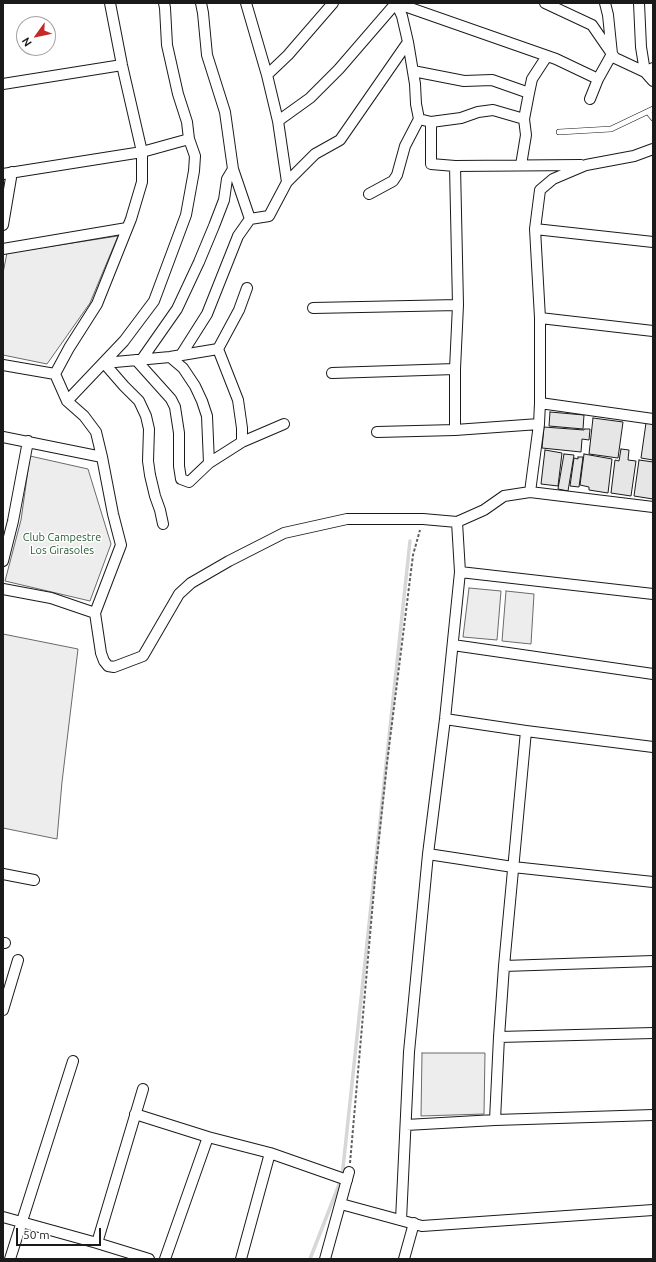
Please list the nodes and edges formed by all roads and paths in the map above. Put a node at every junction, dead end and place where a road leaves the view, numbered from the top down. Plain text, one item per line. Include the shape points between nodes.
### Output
1 (112, 3) edge
2 (164, 3) edge
3 (201, 3) edge
4 (246, 3) edge
5 (333, 3) edge
6 (396, 3) edge
7 (545, 3) edge
8 (605, 3) edge
9 (639, 3) edge
10 (408, 42) junction
11 (612, 54) junction
12 (547, 56) junction
13 (122, 65) junction
14 (649, 70) edge
15 (413, 71) junction
16 (267, 75) junction
17 (598, 79) junction
18 (653, 81) edge
19 (3, 84) edge
20 (529, 93) junction
21 (590, 99) dead end
22 (651, 110) edge
23 (653, 118) edge
24 (419, 119) junction
25 (524, 119) junction
26 (278, 121) junction
27 (432, 122) junction
28 (559, 132) dead end
29 (189, 139) junction
30 (653, 149) edge
31 (142, 152) junction
32 (521, 165) junction
33 (586, 165) junction
34 (455, 166) junction
35 (233, 169) junction
36 (7, 173) edge
37 (287, 182) junction
38 (369, 194) dead end
39 (250, 219) junction
40 (3, 225) edge
41 (127, 228) junction
42 (535, 229) junction
43 (653, 242) edge
44 (3, 249) edge
45 (247, 288) dead end
46 (458, 305) junction
47 (313, 308) dead end
48 (540, 318) junction
49 (653, 331) edge
50 (218, 349) junction
51 (181, 355) junction
52 (170, 357) junction
53 (139, 360) junction
54 (104, 363) junction
55 (3, 365) edge
56 (455, 369) junction
57 (332, 373) dead end
58 (55, 374) junction
59 (67, 401) junction
60 (540, 403) junction
61 (653, 419) edge
62 (284, 424) dead end
63 (539, 424) junction
64 (455, 430) junction
65 (377, 432) dead end
66 (3, 436) edge
67 (28, 441) junction
68 (242, 442) junction
69 (102, 457) junction
70 (209, 463) junction
71 (530, 492) junction
72 (653, 507) edge
73 (423, 519) junction
74 (457, 522) junction
75 (163, 524) dead end
76 (3, 561) edge
77 (460, 572) junction
78 (3, 588) edge
79 (653, 594) edge
80 (95, 612) junction
81 (453, 645) junction
82 (653, 674) edge
83 (445, 719) junction
84 (526, 731) junction
85 (653, 747) edge
86 (428, 854) junction
87 (513, 866) junction
88 (3, 874) edge
89 (34, 880) dead end
90 (653, 882) edge
91 (18, 960) dead end
92 (653, 961) edge
93 (504, 966) junction
94 (3, 1010) edge
95 (653, 1033) edge
96 (499, 1036) junction
97 (74, 1061) dead end
98 (143, 1089) dead end
99 (136, 1114) junction
100 (653, 1115) edge
101 (495, 1120) junction
102 (406, 1125) junction
103 (208, 1137) junction
104 (270, 1153) junction
105 (348, 1176) junction
106 (341, 1204) junction
107 (653, 1210) edge
108 (3, 1217) edge
109 (401, 1220) junction
110 (23, 1222) junction
111 (414, 1224) junction
112 (96, 1243) junction
113 (10, 1259) edge
114 (149, 1259) edge
115 (165, 1259) edge
116 (241, 1259) edge
117 (325, 1259) edge
118 (404, 1259) edge

1 - 13 street
2 - 29 street via 167,46
3 - 35 street via 207,55 225,112
4 - 16 street
5 - 16 street via 288,56
6 - 10 street
6 - 12 street
6 - 26 street via 310,98
7 - 11 street via 592,25
8 - 11 street
9 - 14 street via 641,47
10 - 15 street
10 - 37 street via 340,140 315,154
11 - 14 street via 615,58
11 - 17 street
12 - 17 street
12 - 20 street via 532,79
13 - 19 street
13 - 31 street
14 - 18 street
15 - 20 street via 464,81 492,80
15 - 24 street
16 - 26 street
17 - 21 street
20 - 25 street
22 - 23 lane
22 - 28 lane via 611,129
24 - 27 street
24 - 38 street via 405,146 393,181
25 - 27 street via 493,110
25 - 32 street via 526,135
26 - 37 street
27 - 34 street via 431,164
29 - 31 street
29 - 54 street via 195,156 186,215 154,301
30 - 33 street via 634,156
31 - 36 street
31 - 41 street via 142,182
32 - 33 street
32 - 34 street
33 - 42 street via 554,179 540,190
34 - 46 street
35 - 39 street
35 - 53 street via 227,179 224,200 214,226 177,310
36 - 40 street
37 - 39 street via 269,216
39 - 51 street via 238,236 207,314
41 - 44 street
41 - 58 street via 97,304
42 - 43 street
42 - 48 street
45 - 50 street via 239,310
46 - 47 street
46 - 56 street
48 - 49 street
48 - 60 street
50 - 51 street
50 - 68 street via 238,400
51 - 52 street
52 - 53 street
52 - 70 street via 183,368 195,386 207,416
53 - 54 street
53 - 70 street via 175,407 181,479 189,482
54 - 59 street
54 - 75 street via 140,401 146,416 150,475
55 - 58 street
56 - 57 street
56 - 64 street
58 - 59 street
59 - 69 street via 84,416 96,432
60 - 61 street
60 - 63 street
62 - 68 street
63 - 64 street
63 - 71 street
64 - 65 street
66 - 67 street
67 - 69 street
67 - 76 street
68 - 70 street
69 - 80 street via 121,545
71 - 72 street
71 - 74 street via 504,496 484,510
73 - 74 street
73 - 80 street via 347,520 284,533 191,583 179,594 143,656 114,667 108,666 101,653
73 - 105 path via 413,555 376,867
74 - 77 street
77 - 79 street
77 - 81 street
78 - 80 street via 51,598
81 - 82 street
81 - 83 street
83 - 84 street
83 - 86 street
84 - 85 street
84 - 87 street
86 - 87 street
86 - 102 street via 409,1052
87 - 90 street
87 - 93 street
88 - 89 street
91 - 94 street
92 - 93 street
93 - 96 street
95 - 96 street
96 - 101 street
97 - 110 street
98 - 99 street
99 - 103 street
99 - 112 street
100 - 101 street
101 - 102 street
102 - 109 street
103 - 104 street
103 - 115 street
104 - 105 street
104 - 116 street
105 - 106 street
106 - 109 street
106 - 117 street
107 - 111 street via 422,1226
108 - 110 street
109 - 111 street
110 - 112 street
110 - 113 street
111 - 118 street
112 - 114 street

